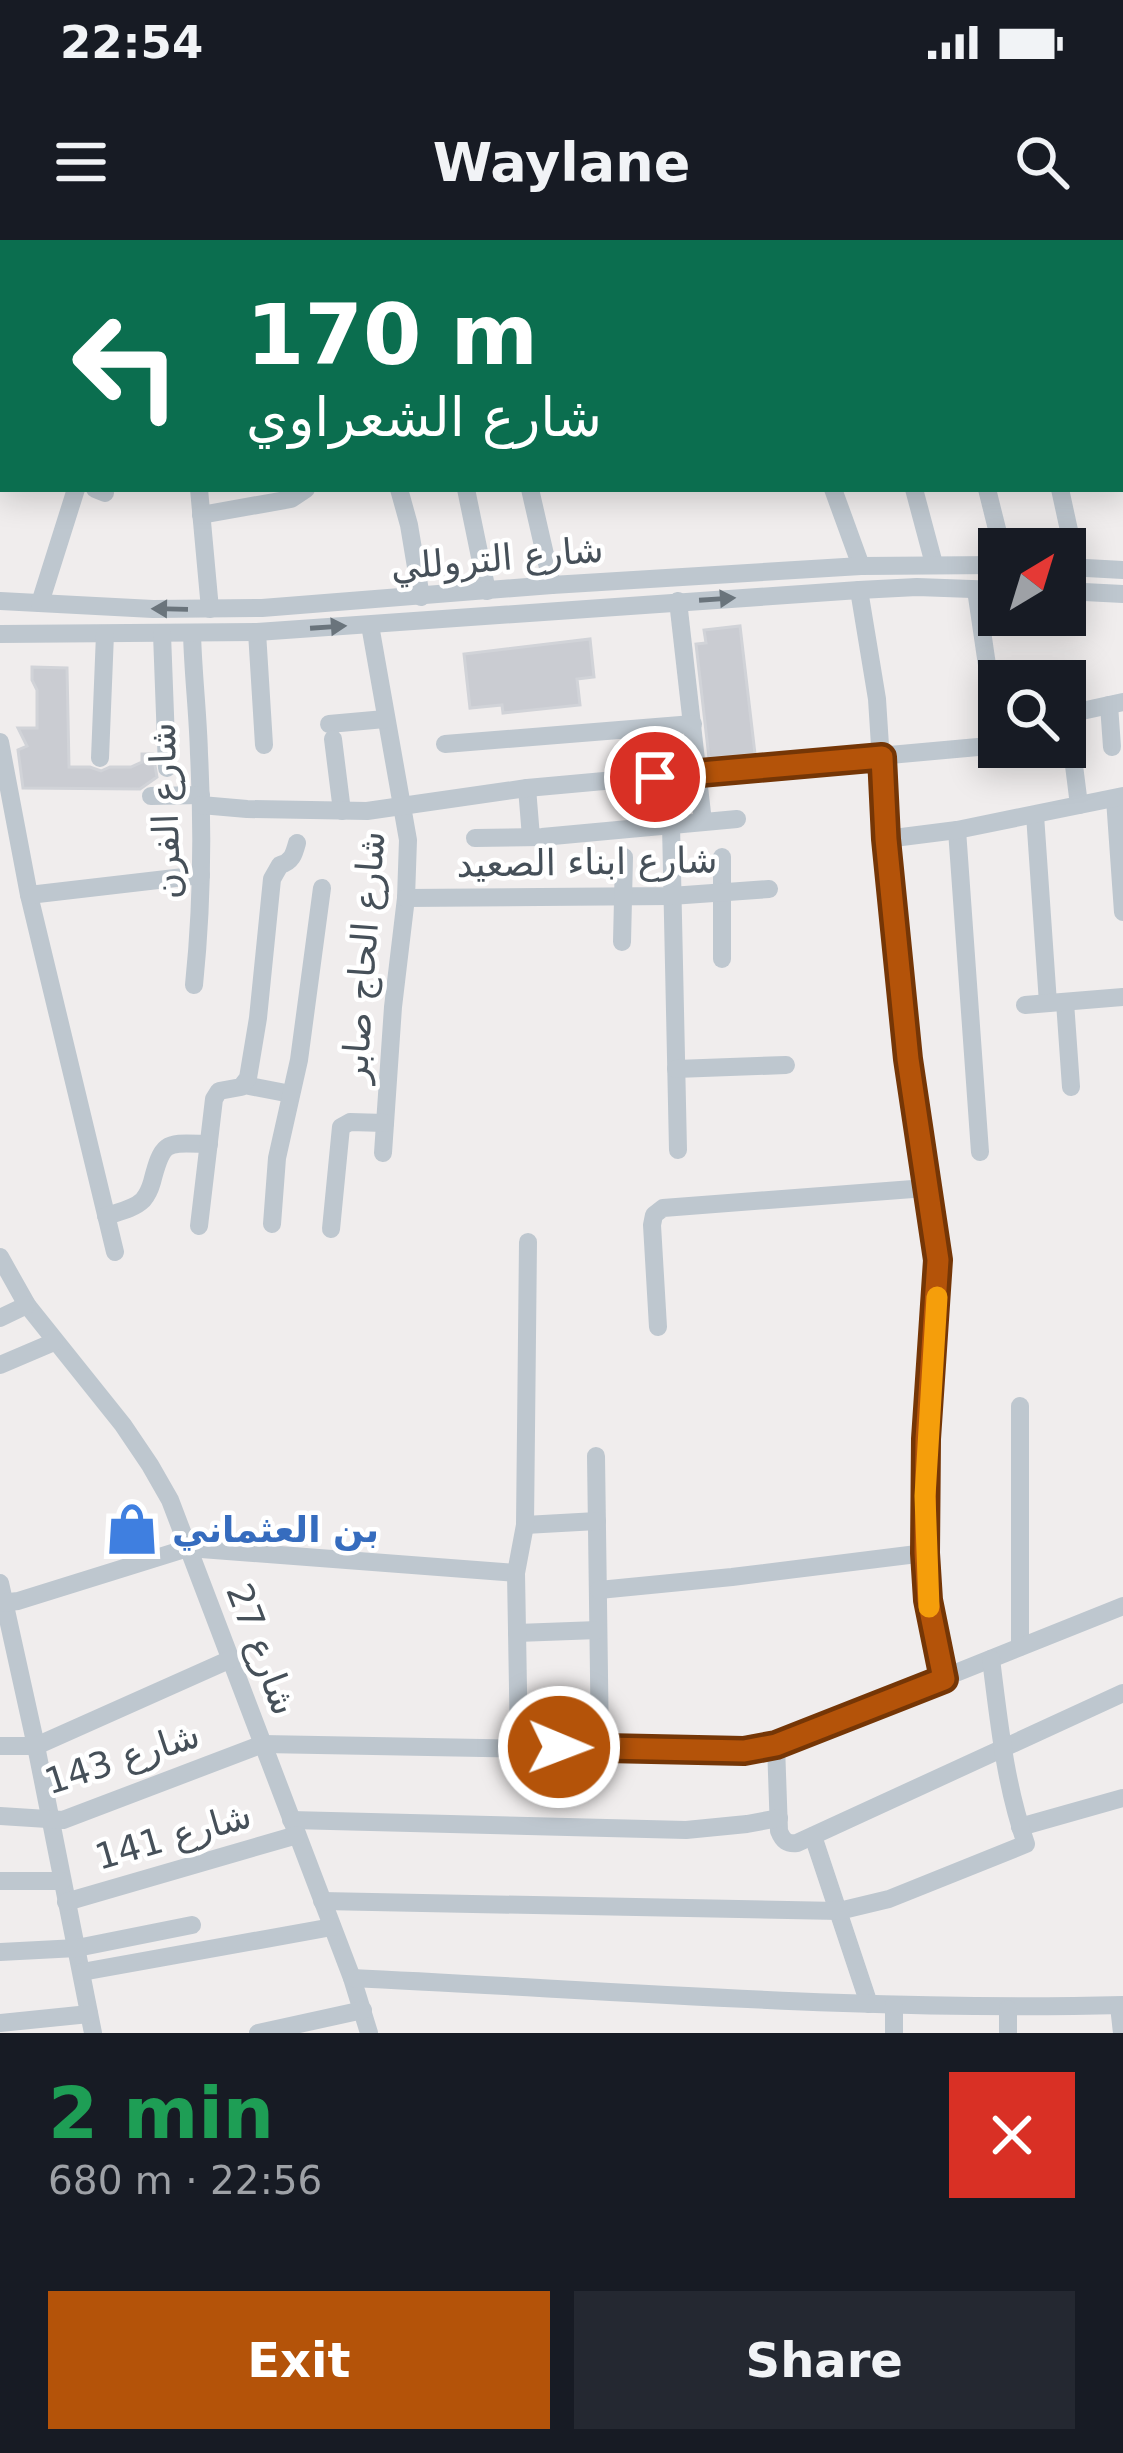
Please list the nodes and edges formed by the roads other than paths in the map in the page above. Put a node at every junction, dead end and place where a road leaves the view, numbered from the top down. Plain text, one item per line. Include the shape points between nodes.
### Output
1 (75, 492) edge
2 (199, 492) edge
3 (302, 492) edge
4 (400, 492) edge
5 (467, 492) edge
6 (531, 492) edge
7 (834, 492) edge
8 (915, 492) edge
9 (988, 492) edge
10 (1060, 492) edge
11 (201, 515) junction
12 (997, 528) edge
13 (1066, 528) edge
14 (934, 564) junction
15 (978, 565) edge
16 (861, 566) junction
17 (1086, 568) edge
18 (1123, 571) edge
19 (552, 586) junction
20 (859, 590) junction
21 (976, 590) joint
22 (487, 591) junction
23 (1086, 592) edge
24 (1123, 594) edge
25 (421, 597) junction
26 (2, 601) edge
27 (677, 601) junction
28 (40, 603) junction
29 (210, 609) junction
30 (370, 625) junction
31 (256, 632) junction
32 (0, 634) edge
33 (105, 634) junction
34 (162, 634) junction
35 (192, 634) junction
36 (986, 660) edge
37 (1086, 696) edge
38 (1116, 703) edge
39 (385, 719) junction
40 (693, 724) junction
41 (0, 742) edge
42 (445, 744) dead end
43 (265, 745) dead end
44 (978, 747) dead end
45 (1112, 747) dead end
46 (882, 757) junction
47 (100, 758) dead end
48 (167, 768) dead end
49 (1074, 768) edge
50 (698, 774) junction
51 (527, 788) junction
52 (151, 796) dead end
53 (1119, 798) edge
54 (201, 800) junction
55 (1079, 806) junction
56 (404, 808) junction
57 (342, 811) junction
58 (1035, 815) junction
59 (737, 819) dead end
60 (704, 822) junction
61 (670, 825) junction
62 (957, 830) junction
63 (531, 837) junction
64 (475, 838) dead end
65 (886, 839) junction
66 (296, 843) dead end
67 (624, 857) dead end
68 (722, 857) dead end
69 (201, 875) junction
70 (322, 888) dead end
71 (770, 889) dead end
72 (721, 894) junction
73 (29, 896) junction
74 (623, 896) junction
75 (671, 896) junction
76 (406, 898) junction
77 (1123, 911) edge
78 (622, 942) dead end
79 (722, 959) dead end
80 (194, 986) dead end
81 (1123, 997) edge
82 (1057, 1002) junction
83 (1025, 1005) dead end
84 (786, 1065) dead end
85 (676, 1069) junction
86 (244, 1085) junction
87 (1072, 1088) dead end
88 (291, 1094) junction
89 (385, 1123) junction
90 (209, 1144) junction
91 (679, 1150) dead end
92 (980, 1152) dead end
93 (383, 1154) dead end
94 (926, 1188) junction
95 (106, 1216) junction
96 (272, 1224) dead end
97 (200, 1226) dead end
98 (331, 1228) dead end
99 (528, 1242) dead end
100 (115, 1252) dead end
101 (0, 1257) edge
102 (26, 1305) junction
103 (0, 1318) edge
104 (658, 1327) dead end
105 (54, 1342) junction
106 (0, 1365) edge
107 (1020, 1406) dead end
108 (596, 1456) dead end
109 (597, 1521) junction
110 (525, 1525) junction
111 (188, 1548) junction
112 (925, 1553) junction
113 (516, 1573) junction
114 (0, 1583) edge
115 (599, 1590) junction
116 (2, 1603) edge
117 (1123, 1606) edge
118 (598, 1630) junction
119 (517, 1633) junction
120 (1020, 1647) junction
121 (231, 1659) junction
122 (991, 1659) junction
123 (10, 1678) edge
124 (944, 1679) junction
125 (1123, 1693) edge
126 (263, 1744) junction
127 (776, 1745) junction
128 (0, 1746) edge
129 (36, 1746) junction
130 (519, 1747) junction
131 (600, 1748) junction
132 (1002, 1750) junction
133 (1123, 1798) edge
134 (0, 1816) edge
135 (779, 1818) junction
136 (50, 1821) junction
137 (294, 1827) junction
138 (1020, 1828) junction
139 (813, 1836) junction
140 (0, 1881) edge
141 (62, 1881) junction
142 (322, 1901) junction
143 (66, 1902) junction
144 (838, 1911) junction
145 (192, 1925) dead end
146 (332, 1927) junction
147 (77, 1948) junction
148 (0, 1952) edge
149 (82, 1972) junction
150 (352, 1978) junction
151 (868, 2004) junction
152 (894, 2005) junction
153 (1121, 2006) edge
154 (1008, 2009) junction
155 (363, 2010) junction
156 (0, 2023) edge
157 (91, 2023) edge
158 (258, 2033) edge
159 (369, 2033) edge
160 (894, 2033) edge
161 (1009, 2033) edge
162 (1122, 2033) edge

1 - 28 street
2 - 11 street
3 - 11 street
4 - 25 street
5 - 22 street
6 - 19 street
7 - 16 street
8 - 14 street
9 - 12 street
10 - 13 street
11 - 29 street
14 - 15 street, شارع التروللي
14 - 16 street, شارع التروللي
16 - 19 street, شارع التروللي
17 - 18 street
19 - 22 street, شارع التروللي
20 - 21 street, شارع التروللي
27 -> 20 street, شارع التروللي
20 - 46 street
21 - 36 street
22 - 25 street, شارع التروللي
23 - 24 street
25 - 29 street, شارع التروللي
26 - 28 street, شارع التروللي
26 - 32 street
27 - 30 street, شارع التروللي
27 - 40 street
29 -> 28 street, شارع التروللي
31 -> 30 street, شارع التروللي
30 - 39 street, شارع الحاج صابر
31 - 35 street, شارع التروللي
31 - 43 street
32 - 33 street, شارع التروللي
33 - 34 street, شارع التروللي
33 - 47 street
34 - 35 street, شارع التروللي
34 - 48 street
35 - 54 street, شارع الفرن
37 - 38 street
38 - 45 street
39 - 56 street, شارع الحاج صابر
39 - 57 street via 331,732
40 - 42 street
40 - 50 street
41 - 73 street
44 - 46 street
46 - 50 street
46 - 65 street
49 - 55 street
50 - 51 street
50 - 60 street
51 - 56 street
51 - 63 street
52 - 54 street
53 - 55 street
53 - 77 street
54 - 57 street
54 - 69 street, شارع الفرن
55 - 58 street
56 - 57 street
56 - 76 street, شارع الحاج صابر
58 - 62 street
58 - 82 street
59 - 60 street
60 - 61 street
61 - 63 street
61 - 75 street
62 - 65 street
62 - 92 street
63 - 64 street
65 - 94 street
66 - 86 street via 272,879
67 - 74 street
68 - 72 street
69 - 73 street
69 - 80 street, شارع الفرن
70 - 88 street
71 - 72 street, شارع ابناء الصعيد
72 - 75 street, شارع ابناء الصعيد
72 - 79 street
73 - 95 street
74 - 75 street, شارع ابناء الصعيد
74 - 76 street, شارع ابناء الصعيد
74 - 78 street
75 - 85 street
76 - 89 street, شارع الحاج صابر
81 - 82 street
82 - 83 street
82 - 87 street
84 - 85 street
85 - 91 street
86 - 88 street
86 - 90 street via 216,1094
88 - 96 street
89 - 93 street, شارع الحاج صابر
89 - 98 street via 341,1127
90 - 95 street via 163,1149 145,1198
90 - 97 street
94 - 104 street via 663,1208 652,1225
94 - 112 street via 938,1284
95 - 100 street
99 - 110 street
101 - 102 street, شارع 27
102 - 103 street
102 - 105 street, شارع 27
105 - 106 street
105 - 111 street, شارع 27 via 150,1465
107 - 120 street
108 - 109 street
109 - 110 street
109 - 115 street
110 - 113 street
111 - 113 street
111 - 116 street
111 - 121 street, شارع 27
112 - 115 street
112 - 124 street
113 - 119 street
114 - 116 street
115 - 118 street
116 - 123 street
117 - 120 street
118 - 119 street
118 - 131 street
119 - 130 street
120 - 122 street
121 - 126 street, شارع 27
121 - 129 street
122 - 124 street
122 - 132 street
123 - 129 street
124 - 127 street
125 - 132 street
126 - 130 street
126 - 136 street, شارع 143
126 - 137 street, شارع 27
127 - 131 street
127 - 135 street
128 - 129 street
129 - 136 street
130 - 131 street
132 - 138 street
132 - 139 street
133 - 138 street
134 - 136 street, شارع 143
135 - 137 street, شارع 141 via 686,1830
135 - 139 street via 789,1844
136 - 141 street
137 - 142 street, شارع 27
137 - 143 street, شارع 141
138 - 144 street via 1026,1844 890,1899
139 - 144 street
140 - 141 street, شارع 141
141 - 143 street
142 - 144 street
142 - 146 street, شارع 27
143 - 147 street
144 - 151 street
145 - 147 street
146 - 149 street
146 - 150 street, شارع 27
147 - 148 street
147 - 149 street
149 - 157 street
150 - 151 street
150 - 155 street, شارع 27
151 - 152 street
152 - 154 street
152 - 160 street
153 - 154 street
153 - 162 street
154 - 161 street
155 - 158 street
155 - 159 street, شارع 27
156 - 157 street

